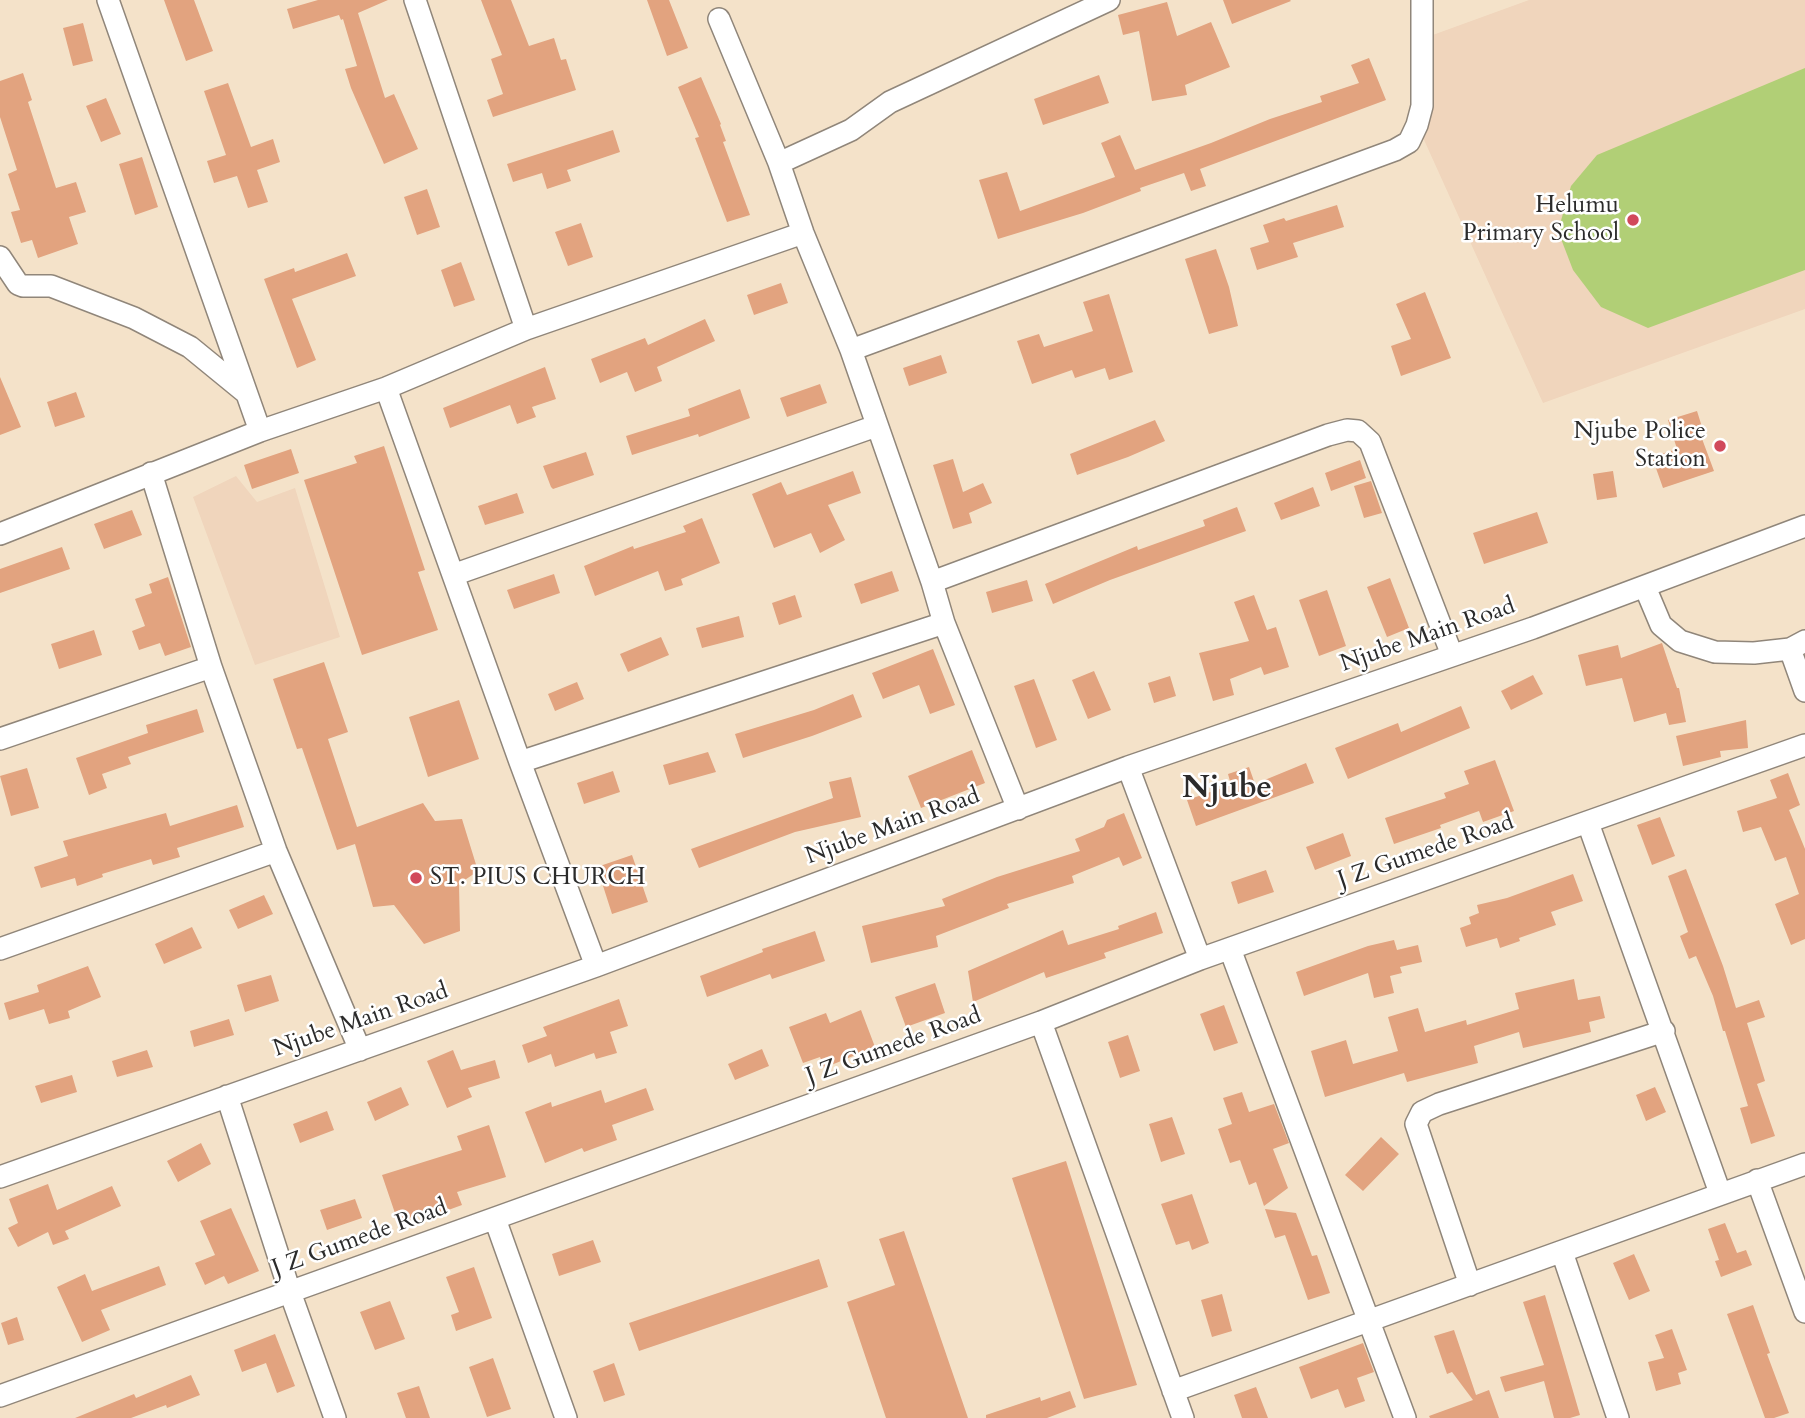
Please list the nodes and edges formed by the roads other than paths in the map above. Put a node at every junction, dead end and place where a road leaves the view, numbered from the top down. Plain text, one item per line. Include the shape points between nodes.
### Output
1 (108, 0) edge
2 (415, 0) edge
3 (1108, 0) edge
4 (1422, 0) edge
5 (719, 19) dead end
6 (779, 163) junction
7 (803, 233) junction
8 (0, 257) edge
9 (526, 329) junction
10 (851, 350) junction
11 (386, 388) junction
12 (247, 393) junction
13 (876, 426) junction
14 (260, 431) junction
15 (151, 473) junction
16 (1805, 526) edge
17 (0, 534) edge
18 (453, 575) junction
19 (932, 582) junction
20 (1645, 587) junction
21 (944, 623) junction
22 (1798, 645) edge
23 (1452, 655) junction
24 (211, 667) junction
25 (1805, 691) edge
26 (0, 739) edge
27 (1805, 745) edge
28 (520, 762) junction
29 (1128, 766) junction
30 (1018, 809) junction
31 (1588, 823) junction
32 (276, 851) junction
33 (0, 949) edge
34 (1230, 949) junction
35 (1200, 959) junction
36 (596, 966) junction
37 (1041, 1022) junction
38 (1664, 1031) junction
39 (360, 1050) junction
40 (227, 1096) junction
41 (1805, 1164) edge
42 (0, 1177) edge
43 (1757, 1180) junction
44 (1720, 1192) junction
45 (495, 1219) junction
46 (1562, 1252) junction
47 (1470, 1285) junction
48 (290, 1292) junction
49 (1805, 1312) edge
50 (1370, 1320) junction
51 (1174, 1391) junction
52 (0, 1396) edge
53 (335, 1418) edge
54 (566, 1418) edge
55 (1183, 1418) edge
56 (1405, 1418) edge
57 (1618, 1418) edge

1 - 12 street
2 - 9 street
3 - 6 street via 890,102 850,130
4 - 10 street via 1422,106 1409,142
5 - 6 street
6 - 7 street
7 - 9 street
7 - 10 street
8 - 12 street via 18,284 51,286 134,318 190,347
9 - 11 street
10 - 13 street
11 - 14 street
11 - 18 street
12 - 14 street
13 - 18 street
13 - 19 street
14 - 15 street
15 - 17 street
15 - 24 street
16 - 20 street, Njube Main Road
18 - 28 street
19 - 21 street
19 - 23 street via 1317,439 1359,431 1370,442
20 - 22 street via 1661,625 1680,641 1715,652 1754,653
20 - 23 street, Njube Main Road
21 - 28 street
21 - 30 street
22 - 25 street
23 - 29 street, Njube Main Road
24 - 26 street
24 - 32 street
27 - 31 street, J Z Gumede Road
28 - 36 street
29 - 30 street, Njube Main Road
29 - 35 street
30 - 36 street, Njube Main Road
31 - 34 street, J Z Gumede Road
31 - 38 street
32 - 33 street
32 - 39 street
34 - 35 street, J Z Gumede Road
34 - 50 street
35 - 37 street, J Z Gumede Road
36 - 39 street, Njube Main Road
37 - 45 street, J Z Gumede Road
37 - 51 street
38 - 44 street
38 - 47 street via 1422,1112 1416,1124
39 - 40 street, Njube Main Road
40 - 42 street, Njube Main Road
40 - 48 street
41 - 43 street
43 - 44 street
43 - 49 street
44 - 46 street
45 - 48 street, J Z Gumede Road
45 - 54 street
46 - 47 street
46 - 57 street
47 - 50 street
48 - 52 street, J Z Gumede Road
48 - 53 street
50 - 51 street
50 - 56 street
51 - 55 street

